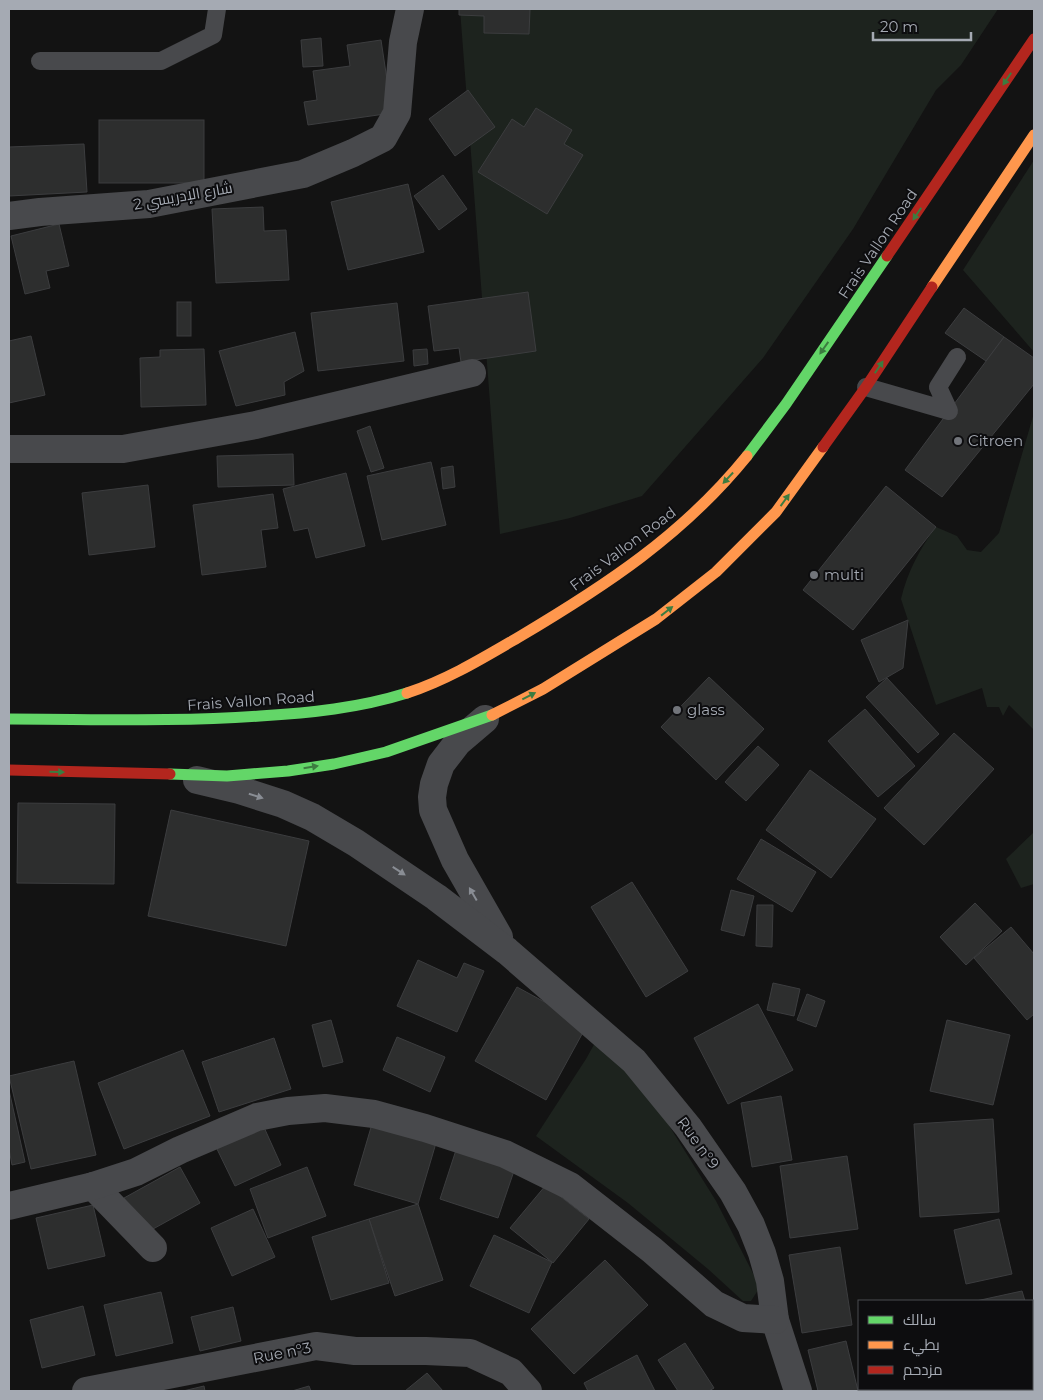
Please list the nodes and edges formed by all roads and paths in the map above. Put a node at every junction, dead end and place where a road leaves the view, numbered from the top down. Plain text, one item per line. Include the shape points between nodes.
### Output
1 (217, 9) edge
2 (410, 9) edge
3 (1034, 38) edge
4 (40, 61) dead end
5 (1034, 135) edge
6 (9, 216) edge
7 (957, 357) dead end
8 (472, 373) dead end
9 (866, 387) junction
10 (9, 449) edge
11 (485, 718) junction
12 (9, 719) edge
13 (9, 770) edge
14 (175, 774) junction
15 (507, 951) junction
16 (93, 1186) junction
17 (9, 1206) edge
18 (153, 1248) dead end
19 (776, 1320) junction
20 (86, 1391) edge
21 (528, 1391) edge
22 (798, 1391) edge

1 - 4 lane via 213,35 161,61
2 - 6 street, شارع الإدريسي 2 via 403,42 397,113 383,138 303,174 149,204
3 -> 12 highway, Frais Vallon Road via 885,260 773,421 732,474 657,546 602,588 478,661 431,684 362,705 235,718
9 -> 5 highway
7 - 9 lane via 938,387 949,411
8 - 10 street via 256,425 123,449
11 -> 9 highway via 543,689 656,619 716,572 776,512
14 -> 11 highway via 227,776 334,764 386,752
15 -> 11 street via 455,860 433,810 434,784 441,764 458,742
13 -> 14 highway
14 -> 15 street, Rue n°9 via 248,793 312,817 406,876
15 - 19 street, Rue n°9 via 634,1061 688,1127 751,1225 770,1282
16 - 17 street
16 - 18 street
16 - 19 street via 136,1172 257,1117 325,1108 374,1114 506,1154 570,1186 714,1304 743,1318
19 - 22 street, Rue n°9
20 - 21 street, Rue n°3 via 316,1346 354,1351 470,1353 511,1372

